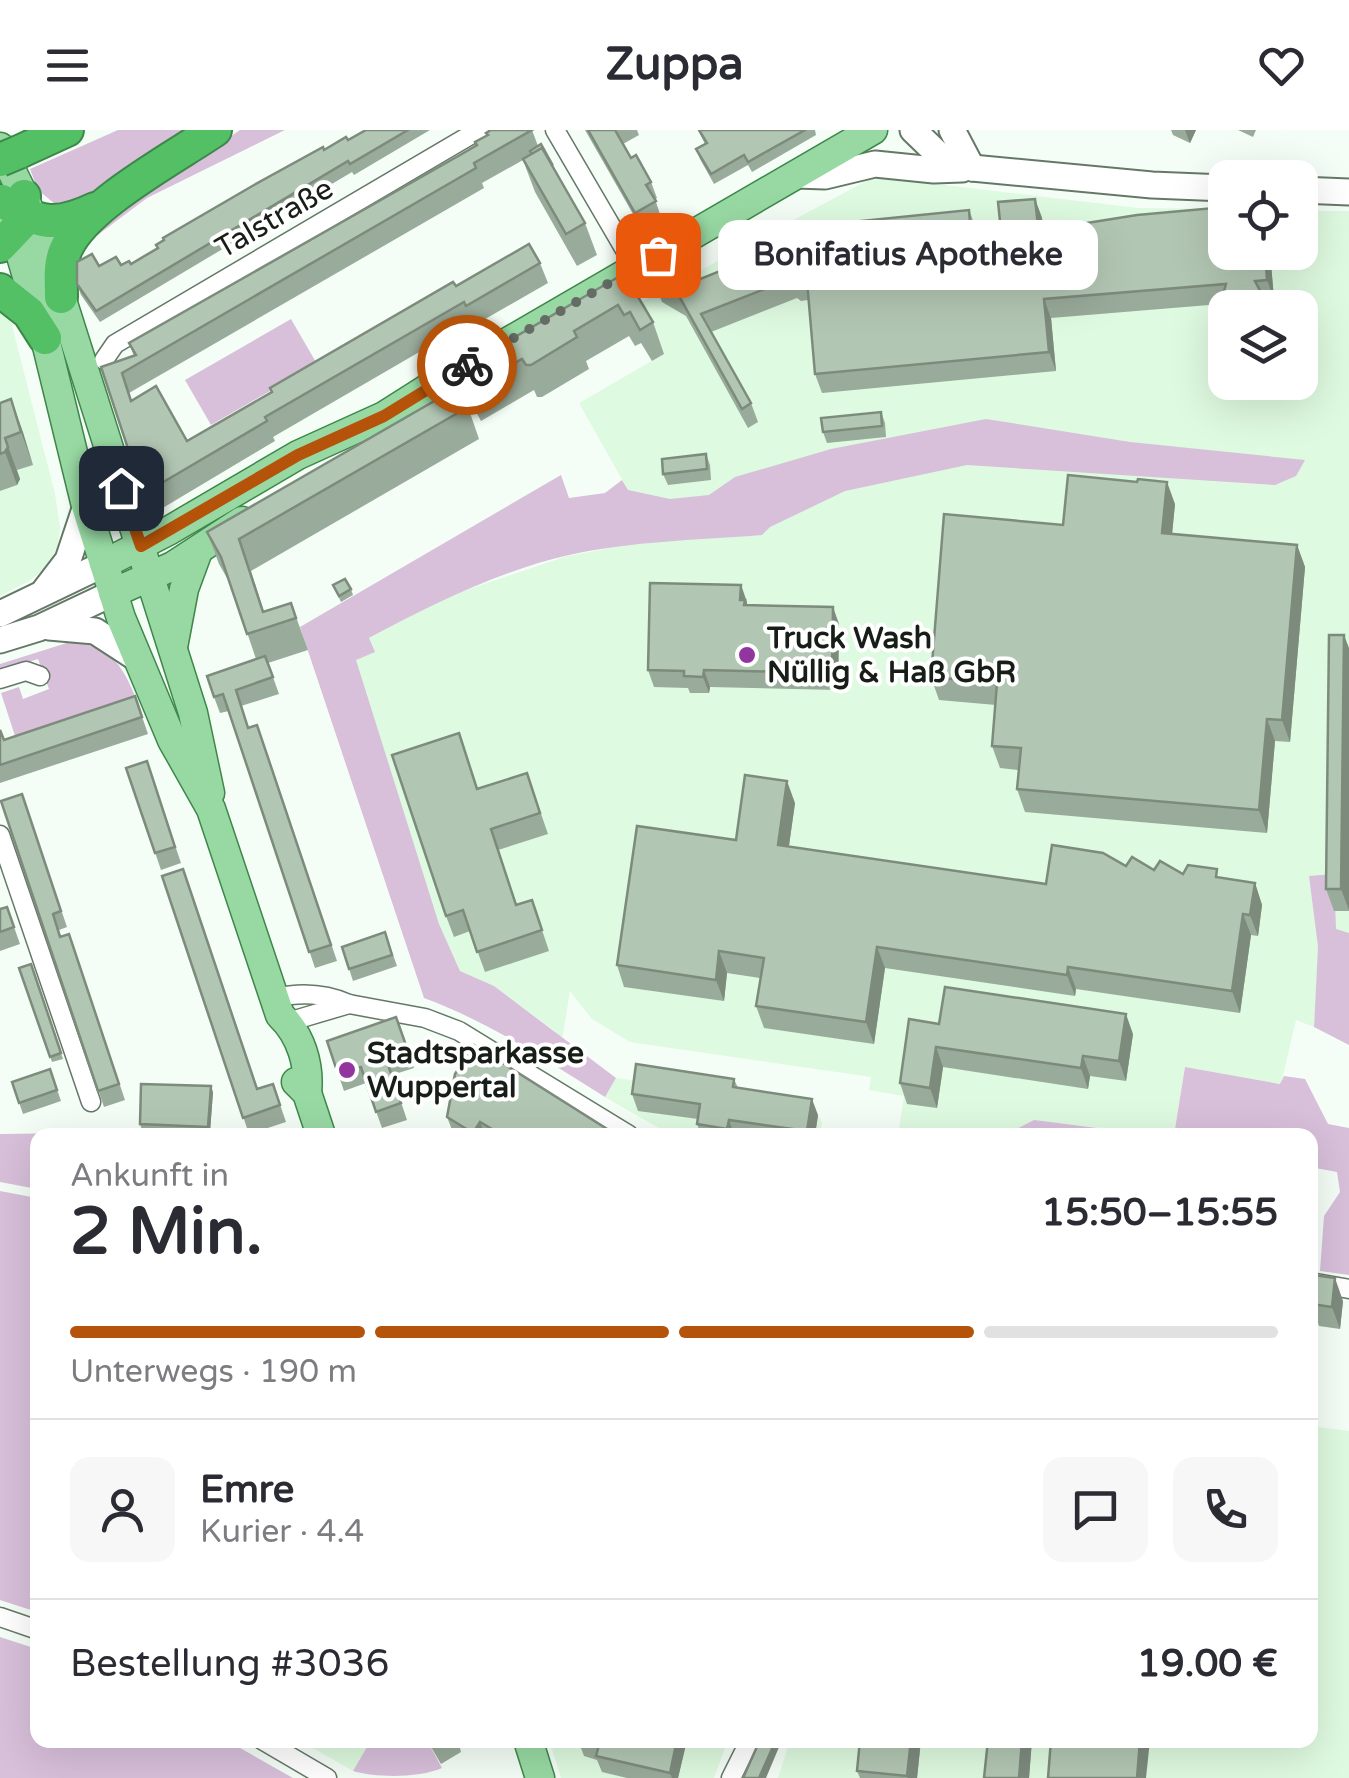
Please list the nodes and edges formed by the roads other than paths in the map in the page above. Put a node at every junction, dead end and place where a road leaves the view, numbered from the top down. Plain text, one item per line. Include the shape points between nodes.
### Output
1 (67, 130) edge
2 (215, 130) edge
3 (479, 130) edge
4 (555, 130) edge
5 (874, 130) edge
6 (912, 130) edge
7 (952, 130) edge
8 (6, 153) edge
9 (972, 168) junction
10 (796, 175) junction
11 (1208, 188) edge
12 (101, 206) junction
13 (14, 215) edge
14 (635, 267) junction
15 (0, 290) edge
16 (62, 297) junction
17 (45, 338) junction
18 (104, 360) dead end
19 (384, 416) junction
20 (86, 506) junction
21 (141, 546) junction
22 (198, 551) junction
23 (104, 564) junction
24 (150, 577) junction
25 (113, 593) junction
26 (34, 600) junction
27 (0, 614) edge
28 (40, 628) junction
29 (0, 640) edge
30 (172, 648) junction
31 (135, 657) junction
32 (40, 676) dead end
33 (0, 679) edge
34 (212, 809) junction
35 (0, 835) edge
36 (23, 903) junction
37 (0, 911) edge
38 (349, 1004) junction
39 (281, 1012) junction
40 (90, 1102) dead end
41 (319, 1128) edge
42 (618, 1128) edge
43 (1318, 1283) edge
44 (1349, 1289) edge
45 (0, 1618) edge
46 (30, 1627) edge
47 (276, 1748) edge
48 (531, 1748) edge
49 (746, 1748) edge
50 (328, 1778) edge
51 (540, 1778) edge
52 (731, 1778) edge

1 - 8 highway
2 - 12 highway
3 - 18 street, Talstraße via 114,344
4 - 14 street
5 - 10 main road
6 - 9 street via 944,159
7 - 9 street
8 - 13 main road
9 - 10 street via 875,164
9 - 11 street
10 - 14 main road
12 - 13 highway via 65,222
12 - 16 highway via 66,248
13 - 16 main road
13 - 17 main road
14 - 19 main road
15 - 17 highway
16 - 21 main road
17 - 20 main road
19 - 21 main road via 298,455
19 - 22 main road via 350,449
20 - 23 main road
20 - 26 street via 61,572
21 - 23 main road
21 - 24 main road
22 - 24 main road
22 - 30 main road
23 - 25 main road
23 - 26 street
24 - 25 main road
24 - 30 main road
25 - 28 street
25 - 31 main road
26 - 27 street
28 - 29 street
28 - 31 street via 95,631
30 - 34 main road
31 - 34 main road
32 - 33 street via 26,671
34 - 39 main road
35 - 36 street
36 - 37 street
36 - 40 street
38 - 39 street
38 - 39 street via 302,993
38 - 42 street via 425,1018 460,1032
39 - 41 main road via 276,1032
43 - 44 street
45 - 46 street
47 - 50 street
48 - 51 main road
49 - 52 street

